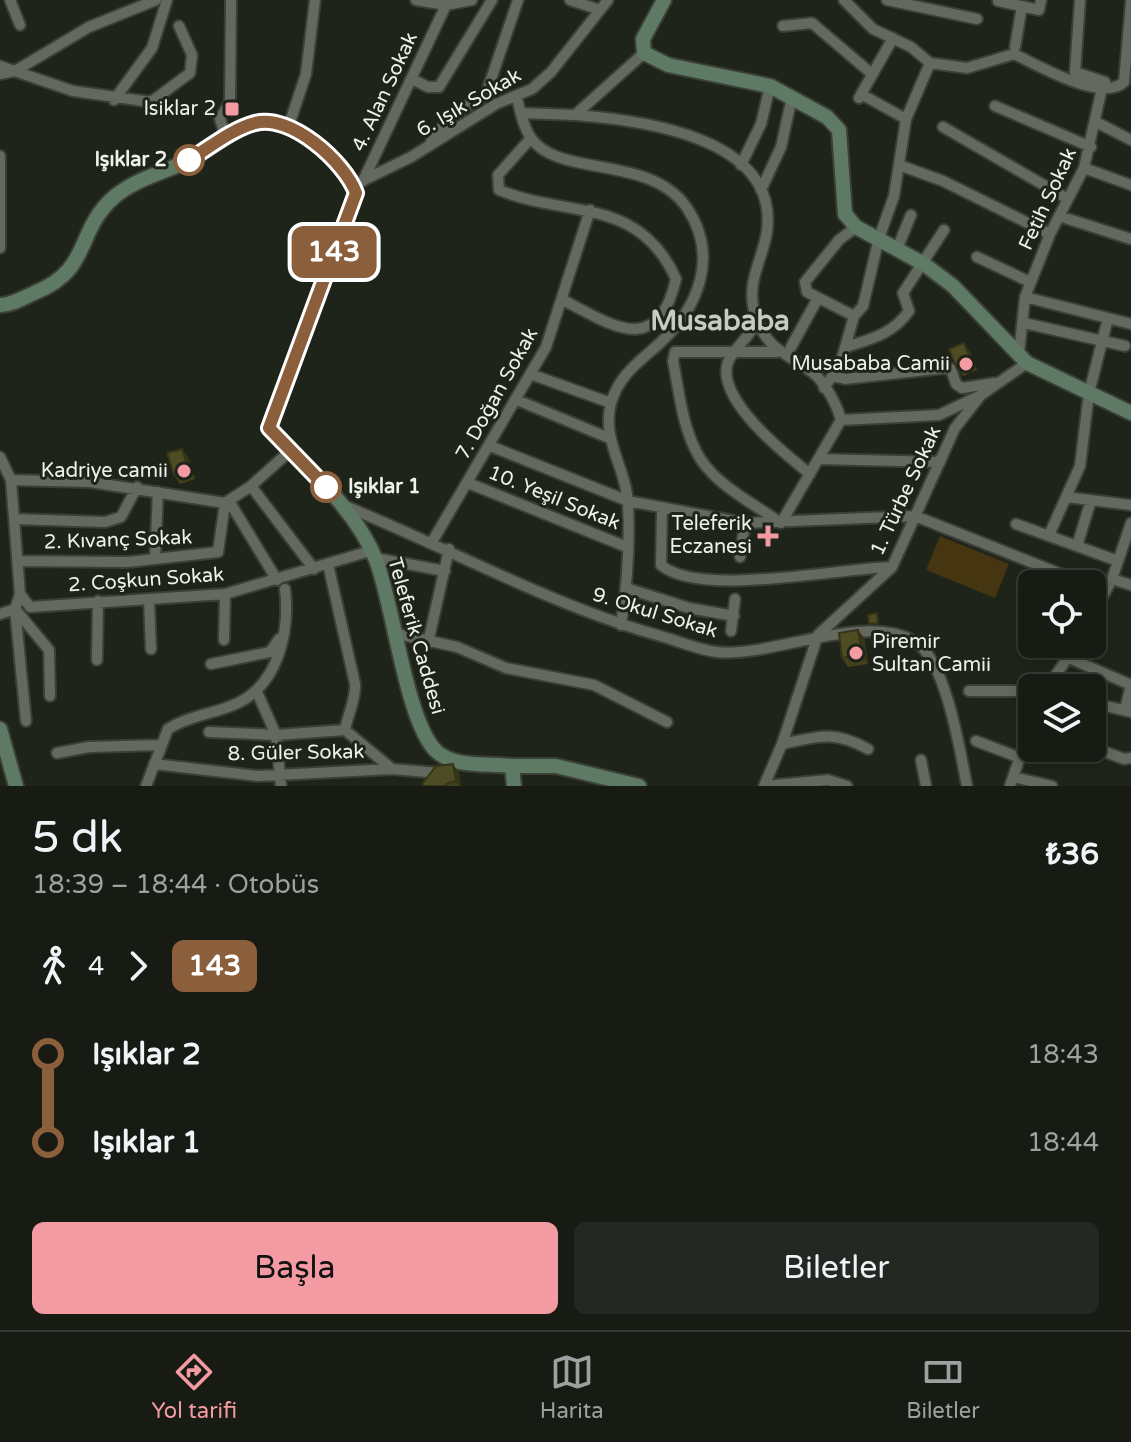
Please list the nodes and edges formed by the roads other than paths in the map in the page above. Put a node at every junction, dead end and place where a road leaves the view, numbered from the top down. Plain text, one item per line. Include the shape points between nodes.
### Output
1 (10, 0) edge
2 (138, 0) edge
3 (156, 0) edge
4 (167, 0) edge
5 (231, 0) edge
6 (315, 0) edge
7 (416, 0) edge
8 (472, 0) edge
9 (492, 0) edge
10 (518, 0) edge
11 (570, 0) edge
12 (608, 0) edge
13 (664, 0) edge
14 (844, 0) edge
15 (887, 0) edge
16 (1041, 0) edge
17 (1080, 0) edge
18 (998, 1) edge
19 (1131, 2) edge
20 (446, 5) junction
21 (1022, 6) junction
22 (922, 7) edge
23 (600, 10) junction
24 (124, 11) junction
25 (977, 19) dead end
26 (20, 25) dead end
27 (179, 26) dead end
28 (783, 26) dead end
29 (893, 38) junction
30 (1015, 47) dead end
31 (644, 53) junction
32 (930, 63) junction
33 (0, 66) edge
34 (15, 71) junction
35 (0, 74) edge
36 (872, 74) junction
37 (412, 79) junction
38 (770, 86) junction
39 (1102, 88) junction
40 (1118, 88) junction
41 (792, 97) junction
42 (517, 98) junction
43 (114, 100) junction
44 (995, 106) dead end
45 (521, 113) junction
46 (575, 115) junction
47 (906, 119) junction
48 (1096, 122) junction
49 (943, 127) dead end
50 (288, 128) junction
51 (226, 137) junction
52 (531, 138) junction
53 (1131, 140) edge
54 (429, 145) junction
55 (1091, 147) junction
56 (0, 156) edge
57 (741, 165) junction
58 (899, 165) junction
59 (1084, 168) junction
60 (1131, 185) edge
61 (359, 187) junction
62 (761, 190) junction
63 (1068, 199) junction
64 (590, 210) junction
65 (911, 215) dead end
66 (1059, 216) junction
67 (856, 227) junction
68 (944, 230) dead end
69 (1050, 234) junction
70 (879, 238) junction
71 (1131, 239) edge
72 (0, 248) edge
73 (897, 249) junction
74 (977, 257) dead end
75 (924, 264) junction
76 (676, 279) junction
77 (1030, 282) junction
78 (1025, 297) junction
79 (818, 298) junction
80 (563, 300) junction
81 (1, 306) edge
82 (683, 314) junction
83 (854, 316) junction
84 (1108, 318) junction
85 (757, 321) junction
86 (1024, 323) junction
87 (1131, 324) edge
88 (1102, 342) junction
89 (1125, 346) dead end
90 (791, 347) dead end
91 (846, 347) junction
92 (735, 352) junction
93 (777, 352) junction
94 (1023, 358) junction
95 (533, 375) junction
96 (833, 376) junction
97 (1000, 382) junction
98 (824, 388) junction
99 (1089, 393) junction
100 (981, 395) junction
101 (517, 400) junction
102 (611, 403) junction
103 (1131, 413) edge
104 (841, 420) junction
105 (609, 438) junction
106 (490, 446) junction
107 (290, 451) junction
108 (0, 457) edge
109 (818, 459) junction
110 (940, 462) junction
111 (810, 474) junction
112 (11, 480) junction
113 (468, 483) junction
114 (251, 486) junction
115 (137, 487) junction
116 (158, 492) junction
117 (1066, 497) junction
118 (1091, 500) junction
119 (628, 501) junction
120 (227, 502) junction
121 (1131, 505) edge
122 (343, 506) junction
123 (662, 508) junction
124 (915, 516) junction
125 (14, 519) junction
126 (745, 523) junction
127 (781, 523) junction
128 (1131, 523) edge
129 (1016, 524) dead end
130 (1049, 535) junction
131 (1129, 539) edge
132 (432, 542) junction
133 (1077, 546) junction
134 (627, 547) junction
135 (449, 549) junction
136 (372, 554) junction
137 (740, 557) dead end
138 (155, 559) junction
139 (19, 561) junction
140 (1118, 561) junction
141 (328, 564) junction
142 (892, 567) junction
143 (314, 569) junction
144 (1051, 570) edge
145 (445, 571) junction
146 (1112, 579) junction
147 (282, 582) junction
148 (1131, 585) edge
149 (626, 588) junction
150 (1106, 592) edge
151 (20, 594) junction
152 (225, 594) junction
153 (735, 599) dead end
154 (149, 600) junction
155 (98, 601) junction
156 (15, 609) junction
157 (0, 614) edge
158 (734, 616) junction
159 (621, 625) junction
160 (731, 631) dead end
161 (398, 634) junction
162 (818, 635) junction
163 (224, 640) dead end
164 (428, 643) junction
165 (151, 649) dead end
166 (1069, 658) joint
167 (97, 660) dead end
168 (211, 664) dead end
169 (1057, 674) edge
170 (1131, 685) edge
171 (969, 691) dead end
172 (1018, 691) edge
173 (257, 692) junction
174 (50, 696) dead end
175 (1106, 706) edge
176 (1128, 711) edge
177 (26, 721) dead end
178 (667, 722) dead end
179 (0, 729) edge
180 (345, 730) junction
181 (209, 732) dead end
182 (276, 735) junction
183 (976, 741) dead end
184 (782, 744) junction
185 (160, 745) junction
186 (868, 749) dead end
187 (1106, 752) edge
188 (57, 753) dead end
189 (1018, 757) joint
190 (1131, 758) edge
191 (921, 760) dead end
192 (154, 764) junction
193 (512, 766) junction
194 (444, 767) junction
195 (392, 769) junction
196 (280, 773) junction
197 (1012, 781) edge
198 (16, 786) edge
199 (146, 786) edge
200 (281, 786) edge
201 (426, 786) edge
202 (514, 786) edge
203 (639, 786) edge
204 (764, 786) edge
205 (847, 786) edge
206 (926, 786) edge
207 (967, 786) edge
208 (1052, 786) edge

1 - 26 street
2 - 24 street
3 - 24 street
4 - 43 street via 152,48
5 - 51 street via 230,102 220,119
6 - 50 street via 306,74
7 - 20 street
8 - 20 street
9 - 37 street via 439,87
10 - 54 street via 486,94 442,124
11 - 23 street
12 - 23 street, 6. Işık Sokak
13 - 31 main road via 643,39
14 - 29 street via 873,29
15 - 22 street
16 - 21 street via 1039,10
17 - 40 street via 1075,72
18 - 21 street
19 - 40 street via 1124,82
20 - 37 street, 4. Alan Sokak
21 - 30 street
22 - 25 street
23 - 42 street, 6. Işık Sokak via 551,72
24 - 34 street
27 - 43 street via 192,55 190,73 151,102
28 - 36 street via 812,23
29 - 32 street
29 - 36 street
31 - 38 main road via 668,65
31 - 46 street
32 - 39 street via 967,68 1014,54 1074,82
32 - 47 street
33 - 34 street
34 - 35 street
34 - 43 street
36 - 47 street via 860,96
37 - 61 street, 4. Alan Sokak
38 - 41 main road
38 - 57 street via 761,124
39 - 40 street
39 - 48 street, Fetih Sokak
41 - 62 street via 781,147
41 - 67 main road via 839,130 845,214
42 - 45 street
42 - 54 street, 6. Işık Sokak via 483,111
44 - 55 street
45 - 46 street
45 - 52 street
46 - 57 street via 674,128 708,141
47 - 58 street
48 - 53 street
48 - 55 street, Fetih Sokak
49 - 63 street
50 - 51 main road via 266,121
50 - 61 main road via 338,162
51 - 81 main road via 111,199 65,278
52 - 64 street via 498,175 499,190
52 - 82 street via 550,155 651,179 688,209 705,257 704,275
54 - 61 street, 6. Işık Sokak
55 - 59 street, Fetih Sokak
56 - 72 street
57 - 62 street
58 - 69 street
58 - 70 street
59 - 60 street
59 - 63 street, Fetih Sokak
61 - 107 main road, Teleferik Caddesi via 269,428
62 - 85 street via 768,205 767,233 753,270
63 - 66 street, Fetih Sokak
64 - 76 street via 639,230 669,263
64 - 80 street, 7. Doğan Sokak
65 - 73 street
66 - 69 street, Fetih Sokak
66 - 71 street
67 - 70 main road
67 - 79 street via 805,282 807,292
68 - 75 street
69 - 77 street, Fetih Sokak
70 - 73 main road
70 - 83 street via 863,306
73 - 75 main road
74 - 77 street
75 - 91 street via 903,293 909,311 903,320 886,334
75 - 94 main road via 953,286
76 - 80 street via 666,310 640,331 627,331
76 - 82 street
77 - 78 street, Fetih Sokak
78 - 84 street
78 - 86 street, Fetih Sokak
79 - 83 street
79 - 90 street
80 - 95 street, 7. Doğan Sokak
82 - 102 street via 660,343 632,364
83 - 91 street
84 - 87 street
84 - 88 street
85 - 92 street
85 - 93 street
86 - 88 street
86 - 94 street, Fetih Sokak
88 - 89 street
88 - 99 street
91 - 96 street
92 - 93 street
92 - 111 street via 727,374 736,399 758,429
92 - 127 street via 675,352 680,396 697,454 716,477
93 - 98 street via 815,374
94 - 97 street, 1. Türbe Sokak
94 - 99 main road
95 - 101 street, 7. Doğan Sokak
95 - 102 street
96 - 97 street via 945,368 962,388
96 - 98 street
97 - 100 street, 1. Türbe Sokak
98 - 104 street
99 - 103 main road
99 - 117 street via 1080,466
100 - 104 street via 939,415
100 - 110 street, 1. Türbe Sokak via 955,428
101 - 105 street
101 - 106 street, 7. Doğan Sokak
102 - 105 street
104 - 109 street
105 - 119 street
106 - 113 street, 7. Doğan Sokak
106 - 119 street
107 - 114 street
107 - 122 main road, Teleferik Caddesi
108 - 112 street
109 - 110 street
109 - 111 street
110 - 124 street, 1. Türbe Sokak
111 - 127 street
112 - 115 street
112 - 125 street
113 - 132 street, 7. Doğan Sokak
113 - 134 street, 10. Yeşil Sokak
114 - 120 street
114 - 143 street
115 - 116 street
115 - 125 street via 121,517 105,522
116 - 120 street
116 - 138 street
117 - 118 street
117 - 130 street
118 - 121 street
118 - 133 street
119 - 123 street
119 - 134 street
120 - 138 street, 2. Kıvanç Sokak via 218,552
120 - 147 street
122 - 132 street, 9. Okul Sokak
122 - 136 main road, Teleferik Caddesi
123 - 126 street
123 - 142 street via 661,565 679,575 718,582
124 - 127 street
124 - 142 street, 1. Türbe Sokak
124 - 144 street
125 - 139 street
126 - 127 street
126 - 137 street
128 - 131 street
129 - 130 street
130 - 133 street
131 - 140 street
132 - 135 street, 9. Okul Sokak
133 - 140 street
134 - 149 street
135 - 145 street
135 - 159 street, 9. Okul Sokak
136 - 141 street, 2. Coşkun Sokak
136 - 145 street
136 - 161 main road, Teleferik Caddesi
138 - 139 street, 2. Kıvanç Sokak
139 - 151 street
140 - 146 street
141 - 143 street, 2. Coşkun Sokak
141 - 180 street via 355,684
142 - 162 street, 1. Türbe Sokak
143 - 147 street, 2. Coşkun Sokak
145 - 164 street
146 - 148 street
146 - 150 street
147 - 152 street, 2. Coşkun Sokak
147 - 168 street via 282,632 270,652
147 - 173 street via 287,631
149 - 158 street
149 - 159 street
151 - 155 street, 2. Coşkun Sokak via 30,607
151 - 156 street
152 - 154 street, 2. Coşkun Sokak
152 - 163 street
153 - 158 street
154 - 155 street, 2. Coşkun Sokak
154 - 165 street
155 - 167 street
156 - 157 street
156 - 174 street via 49,650
156 - 177 street
158 - 160 street
159 - 162 street, 9. Okul Sokak via 717,652 749,651
161 - 164 street
161 - 194 main road, Teleferik Caddesi via 417,721
162 - 184 street
162 - 207 street, 9. Okul Sokak via 891,635 924,648 933,660 957,736
164 - 178 street via 457,647 506,668 594,685
166 - 169 street
166 - 170 street
170 - 176 street
171 - 172 street
173 - 182 street
173 - 185 street via 179,722 168,729
175 - 176 street
179 - 198 main road
180 - 182 street
180 - 195 street
181 - 182 street
182 - 196 street
183 - 189 street
184 - 186 street via 829,734
184 - 204 street
185 - 188 street
185 - 192 street
187 - 190 street
189 - 197 street
191 - 206 street
192 - 196 street, 8. Güler Sokak via 228,774
192 - 199 street
193 - 194 main road
193 - 202 main road
193 - 203 main road via 556,766
194 - 195 street, 8. Güler Sokak
194 - 201 street
195 - 196 street, 8. Güler Sokak
196 - 200 street
197 - 208 street
204 - 205 street via 828,780

